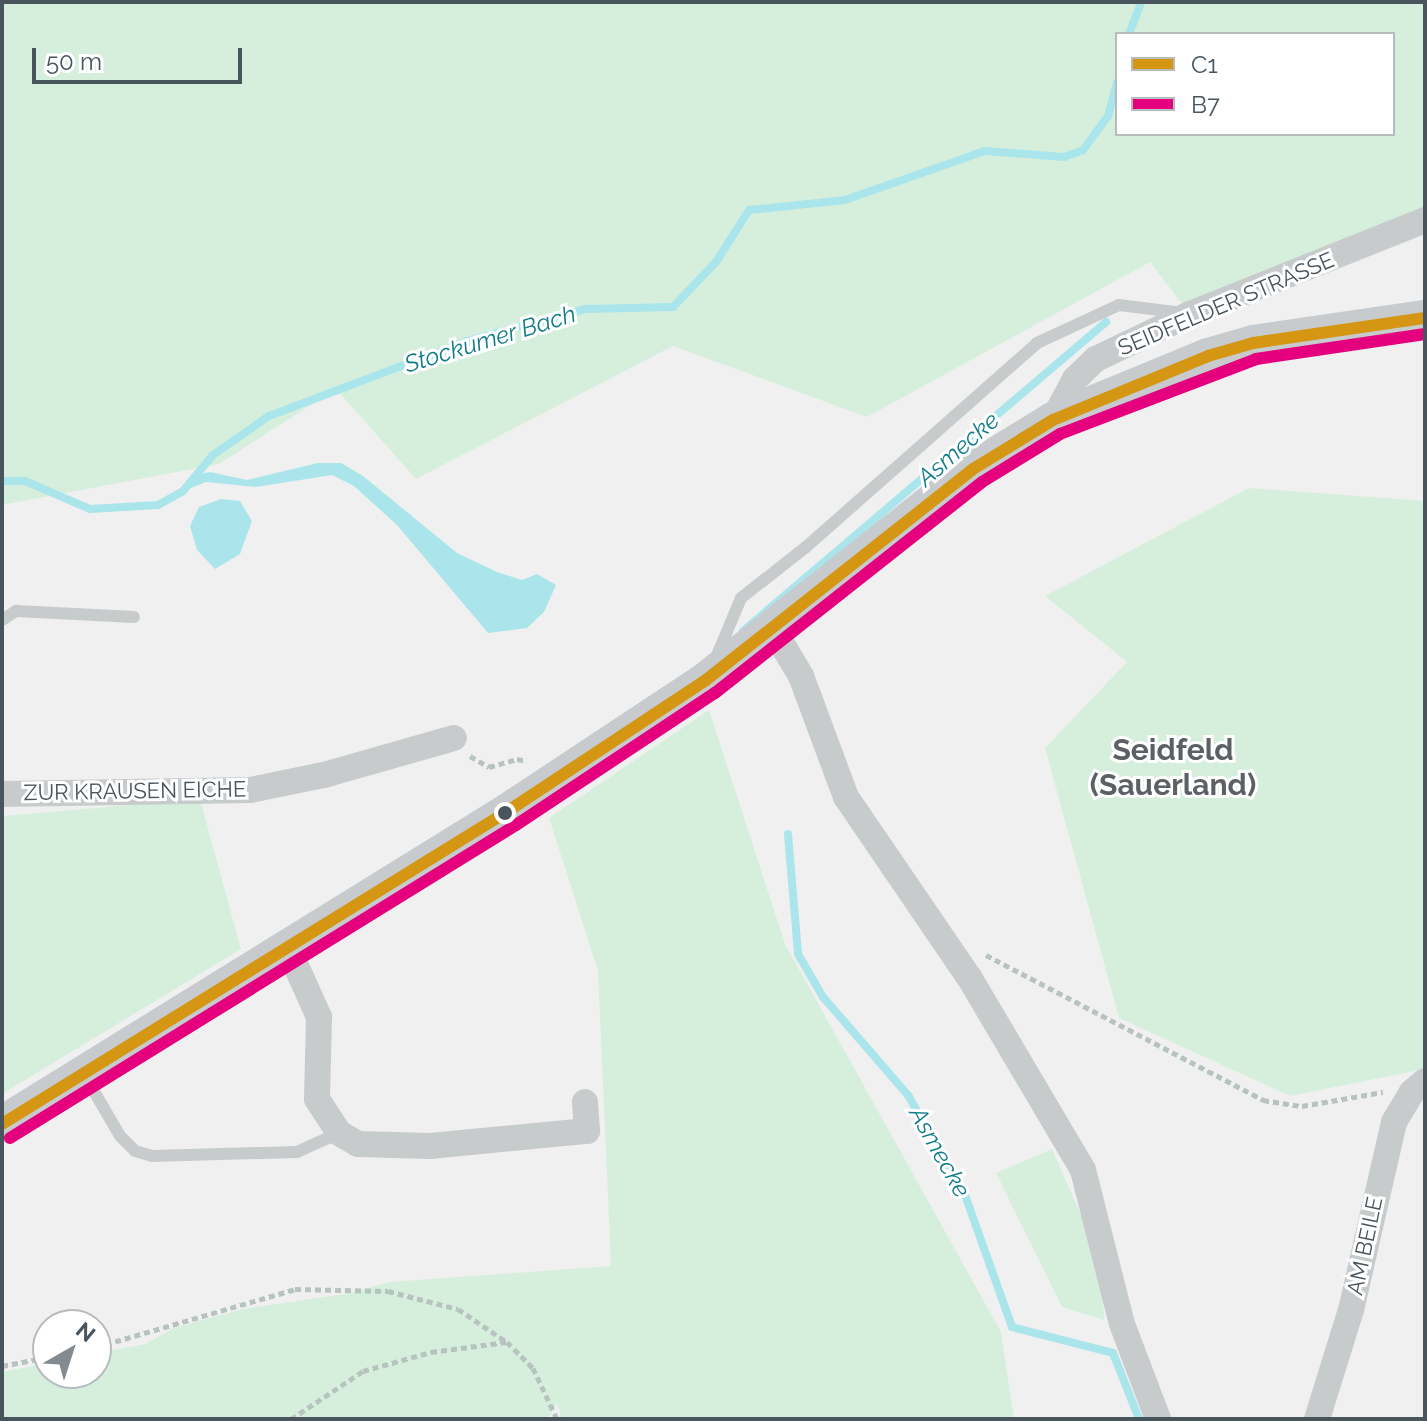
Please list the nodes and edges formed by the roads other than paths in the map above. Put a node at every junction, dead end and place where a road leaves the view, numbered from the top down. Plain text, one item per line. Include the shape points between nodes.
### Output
1 (1425, 220) edge
2 (1190, 314) junction
3 (1425, 318) edge
4 (1053, 420) junction
5 (134, 617) dead end
6 (2, 620) edge
7 (773, 629) junction
8 (706, 680) junction
9 (454, 738) road end
10 (2, 794) edge
11 (288, 948) junction
12 (84, 1073) junction
13 (1418, 1087) edge
14 (585, 1102) dead end
15 (2, 1124) edge
16 (339, 1133) junction
17 (1158, 1419) edge
18 (1317, 1419) edge

1 - 2 street, SEIDFELDER STRASSE
2 - 4 street, SEIDFELDER STRASSE via 1096,359 1075,379
2 - 8 lane via 1119,305 1037,343 741,598
3 - 4 main road, SEIDFELDER STRASSE via 1253,343 1208,356
4 - 7 main road, SEIDFELDER STRASSE via 973,469
5 - 6 lane via 16,611
7 - 8 main road, SEIDFELDER STRASSE
7 - 17 street via 801,676 846,797 953,953 1083,1170 1122,1324
8 - 11 main road, SEIDFELDER STRASSE
9 - 10 street, ZUR KRAUSEN EICHE via 250,790
11 - 12 main road, SEIDFELDER STRASSE
11 - 16 street via 316,1002 317,1099
12 - 15 main road, SEIDFELDER STRASSE
12 - 16 lane via 120,1136 135,1151 152,1156 297,1152
13 - 18 street, AM BEILE via 1394,1122 1351,1310
14 - 16 street via 587,1131 381,1147 358,1144

